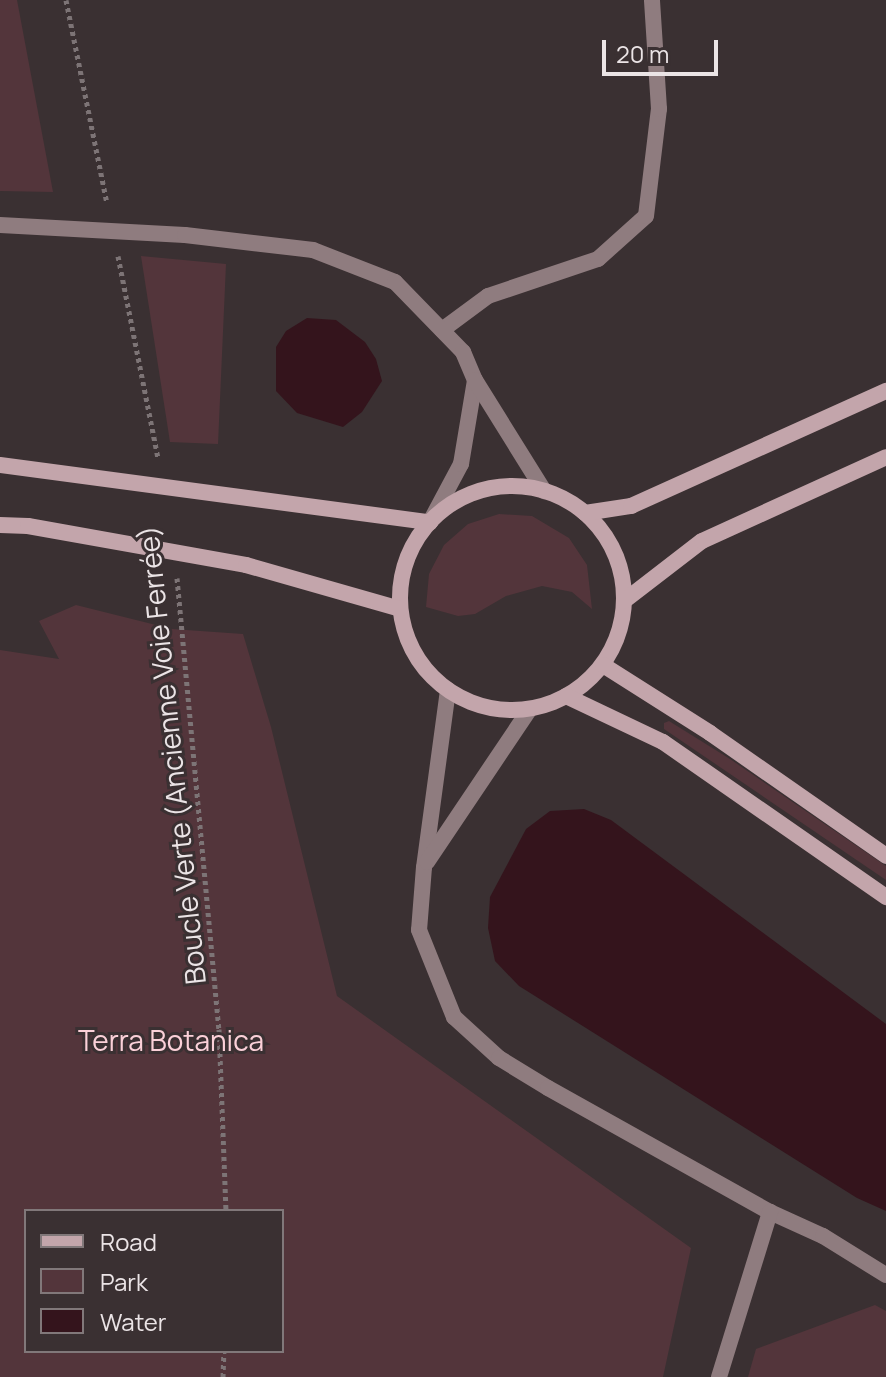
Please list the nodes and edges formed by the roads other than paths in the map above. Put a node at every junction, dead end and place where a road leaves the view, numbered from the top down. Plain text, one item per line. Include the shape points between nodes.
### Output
1 (652, 0) edge
2 (0, 225) edge
3 (442, 330) junction
4 (475, 380) junction
5 (886, 391) edge
6 (886, 457) edge
7 (0, 465) edge
8 (544, 491) junction
9 (585, 513) junction
10 (430, 522) junction
11 (0, 525) edge
12 (624, 601) junction
13 (400, 609) junction
14 (603, 665) junction
15 (448, 690) junction
16 (566, 696) junction
17 (530, 709) junction
18 (886, 856) edge
19 (424, 867) junction
20 (886, 897) edge
21 (770, 1212) junction
22 (886, 1275) edge
23 (719, 1377) edge

1 - 3 street via 659,109 646,216 598,259 488,296
2 - 3 street via 185,235 313,250 395,282
3 - 4 street via 463,352
4 - 8 street
4 - 10 street via 461,464
5 - 9 main road via 631,506
6 - 12 main road via 702,541
7 - 10 main road
8 - 9 main road
8 - 10 main road via 513,486 482,490
9 - 12 main road via 613,547
10 - 13 main road via 406,562
11 - 13 main road via 213,559
12 - 14 main road via 618,634
13 - 15 main road via 412,649
14 - 16 main road
14 - 18 main road
15 - 17 main road via 487,707
15 - 19 street
16 - 17 main road
16 - 20 main road via 663,742
17 - 19 street
19 - 21 street via 419,930 454,1017 499,1058 536,1081
21 - 22 street via 823,1236
21 - 23 street

